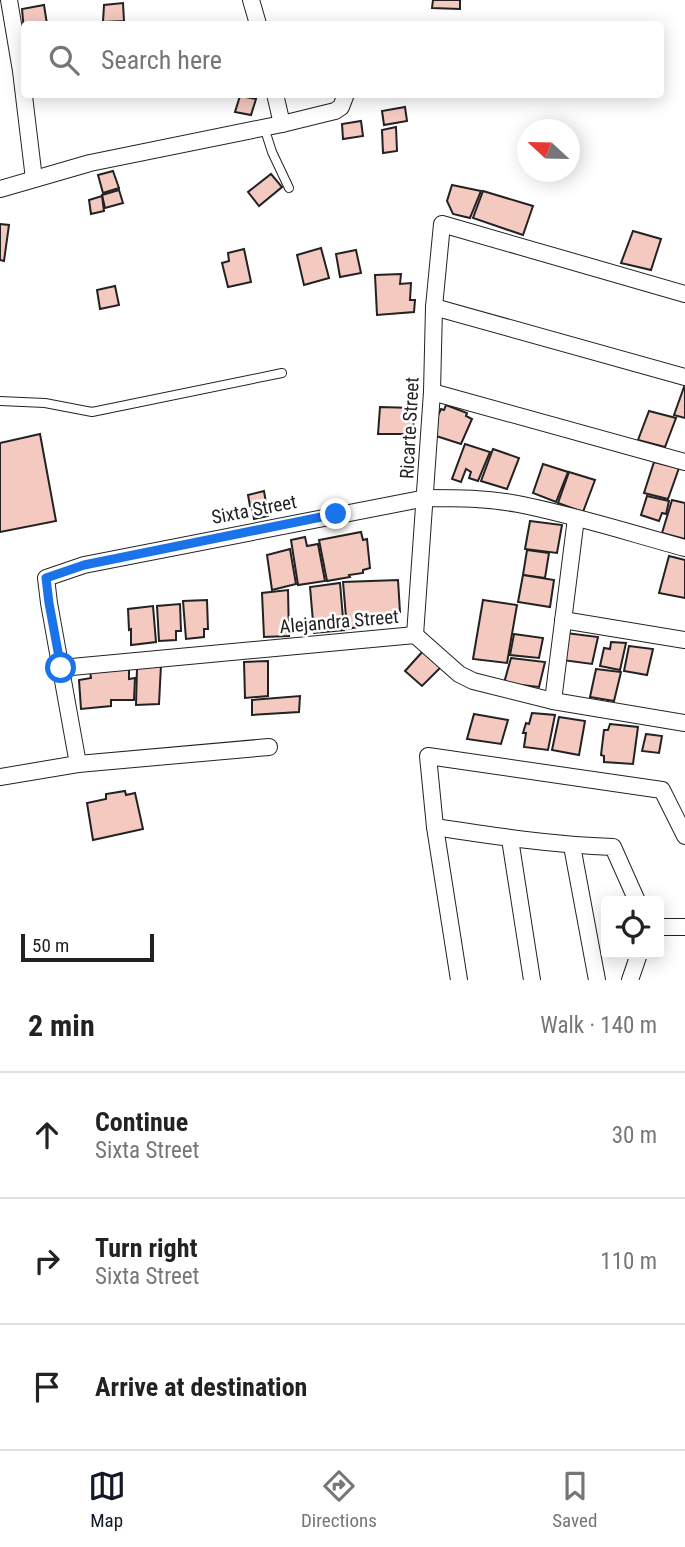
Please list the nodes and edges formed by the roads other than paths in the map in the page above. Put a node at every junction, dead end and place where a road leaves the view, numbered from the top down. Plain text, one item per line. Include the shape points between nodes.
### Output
1 (9, 0) edge
2 (251, 0) edge
3 (257, 21) edge
4 (7, 30) edge
5 (21, 66) edge
6 (26, 98) edge
7 (276, 98) edge
8 (344, 98) edge
9 (282, 124) junction
10 (264, 127) junction
11 (34, 179) junction
12 (289, 188) dead end
13 (0, 190) edge
14 (685, 294) edge
15 (434, 307) junction
16 (282, 373) dead end
17 (685, 377) edge
18 (432, 392) junction
19 (0, 401) edge
20 (685, 462) edge
21 (426, 498) junction
22 (576, 518) junction
23 (685, 548) edge
24 (563, 620) junction
25 (415, 635) junction
26 (685, 640) edge
27 (61, 668) junction
28 (553, 701) junction
29 (685, 723) edge
30 (269, 747) dead end
31 (78, 764) junction
32 (0, 777) edge
33 (435, 827) junction
34 (685, 836) edge
35 (510, 839) junction
36 (572, 846) junction
37 (635, 896) edge
38 (685, 927) edge
39 (664, 928) edge
40 (637, 959) edge
41 (459, 980) edge
42 (531, 980) edge
43 (597, 980) edge
44 (630, 980) edge

1 - 4 street
2 - 3 street
4 - 5 street
6 - 11 street
7 - 9 street
8 - 9 street via 335,111
9 - 10 street
10 - 11 street
10 - 12 lane
11 - 13 street
14 - 15 street, Ricarte Street via 442,224
15 - 17 street
15 - 18 street, Ricarte Street
16 - 19 lane via 92,412
18 - 20 street
18 - 21 street, Ricarte Street
21 - 22 street, Sixta Street via 503,502
21 - 25 street, Ricarte Street
21 - 27 street, Sixta Street via 84,565 46,578
22 - 23 street, Sixta Street
22 - 24 street
24 - 26 street
24 - 28 street
25 - 27 street, Alejandra Street
25 - 28 street, Alejandra Street via 466,678
27 - 31 street, Sixta Street
28 - 29 street, Alejandra Street
30 - 31 street
31 - 32 street
33 - 34 street via 428,755 662,790
33 - 35 street
33 - 41 street
35 - 36 street
35 - 42 street
36 - 37 street via 612,848
36 - 43 street
38 - 39 street
40 - 44 street

